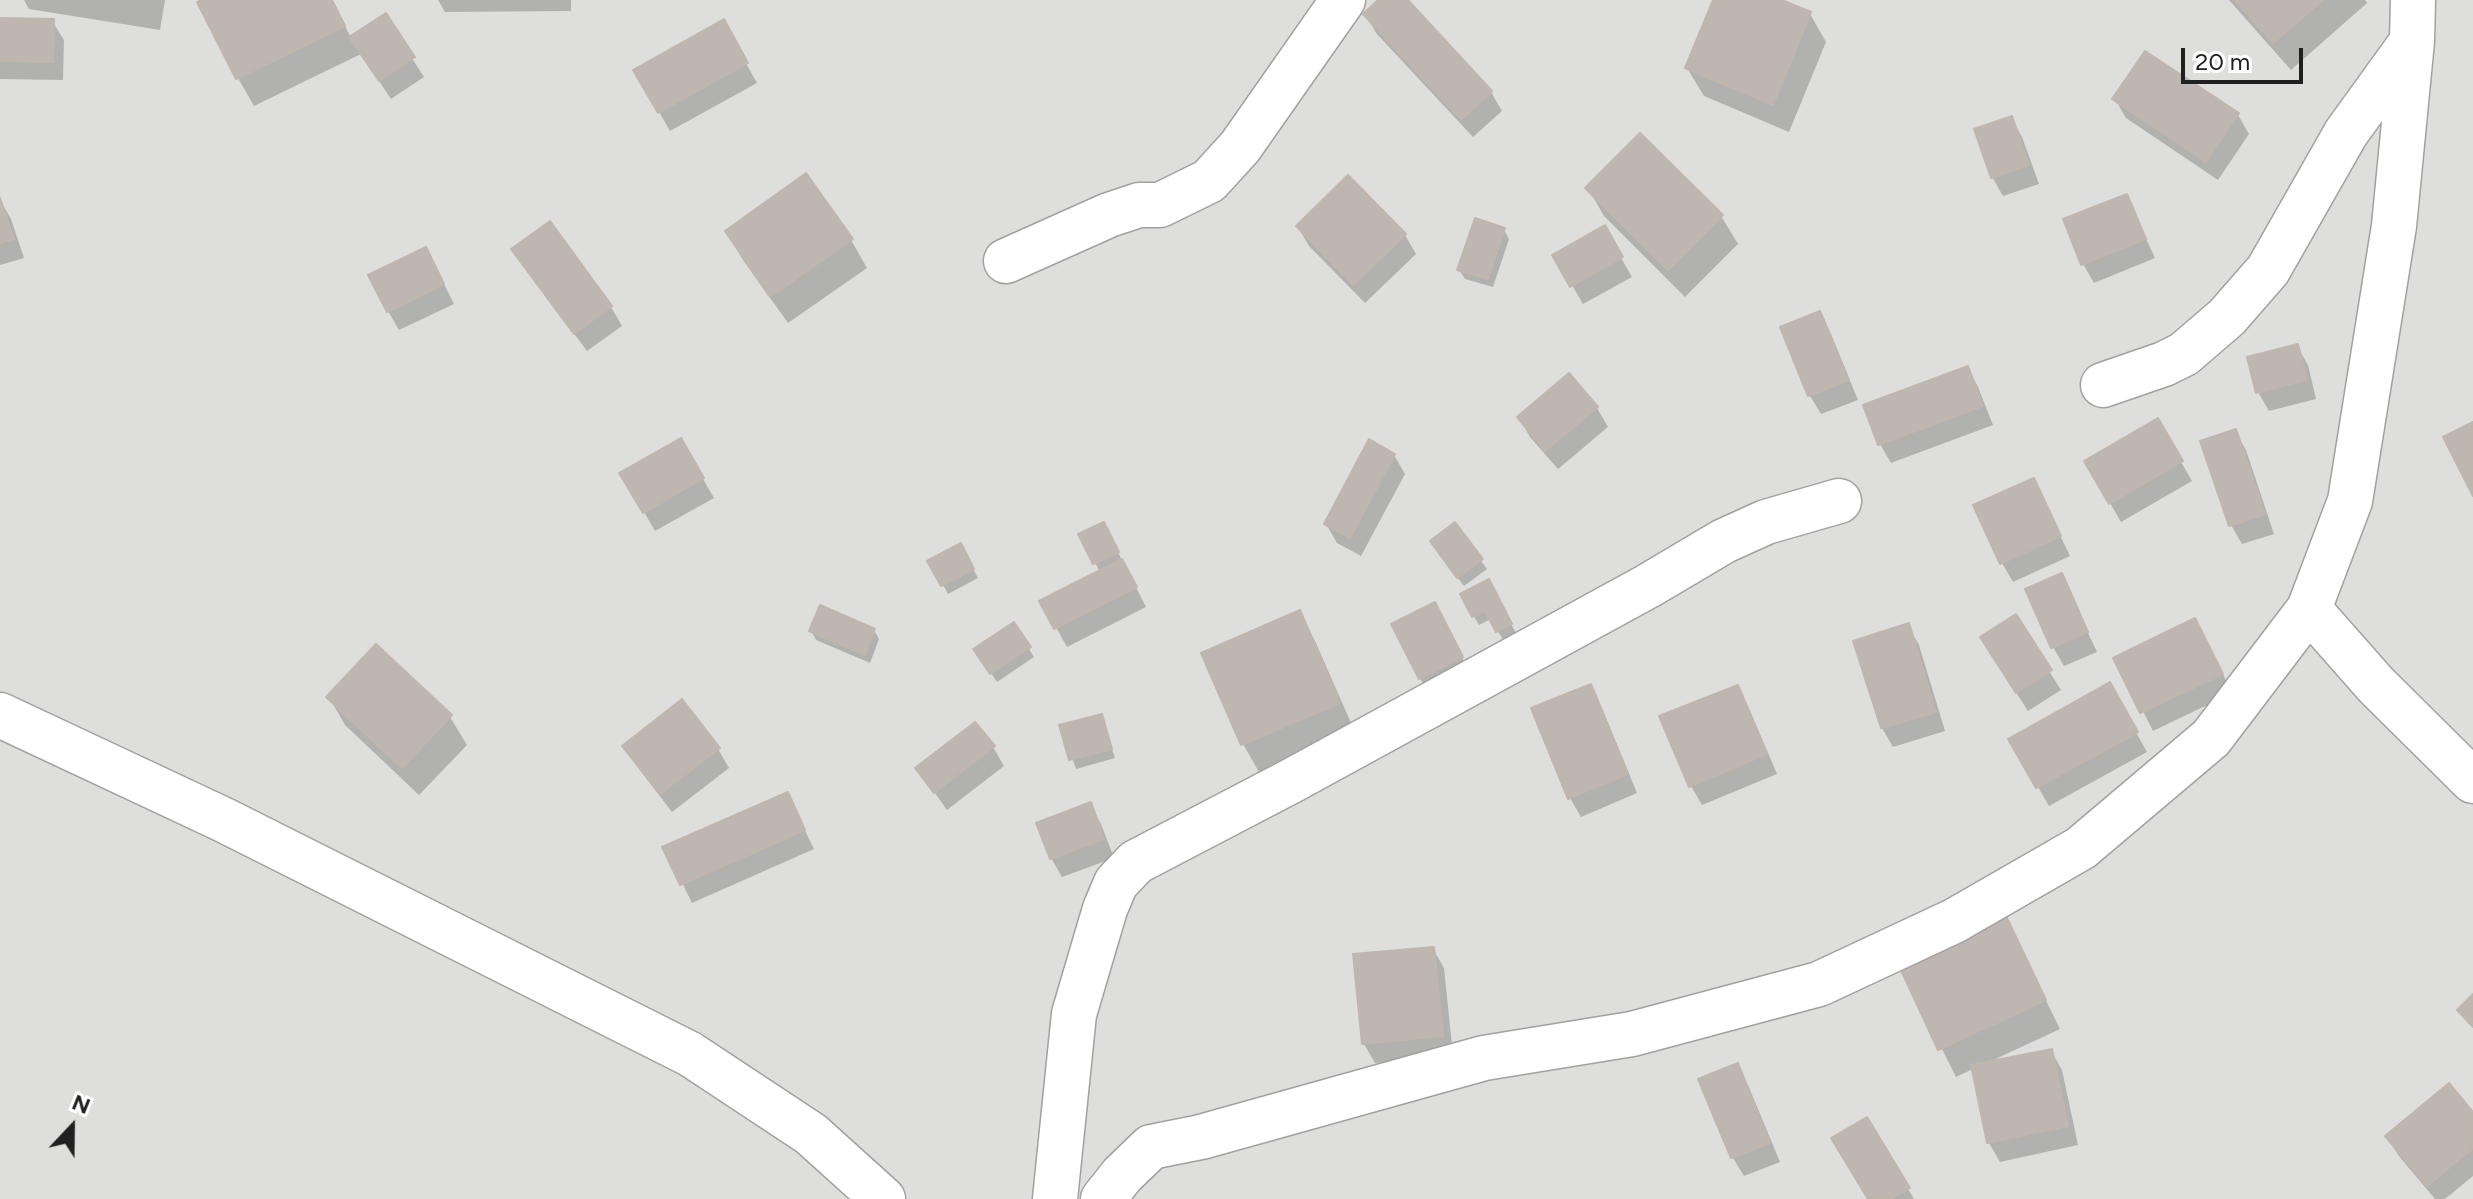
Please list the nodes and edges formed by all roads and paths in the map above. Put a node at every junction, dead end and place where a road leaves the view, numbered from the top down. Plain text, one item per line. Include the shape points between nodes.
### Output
1 (1343, 0) edge
2 (2413, 20) edge
3 (1006, 261) dead end
4 (2103, 385) dead end
5 (1839, 501) dead end
6 (2309, 609) junction
7 (0, 715) edge
8 (2473, 781) edge
9 (883, 1199) edge
10 (1055, 1199) edge
11 (1103, 1199) edge

1 - 3 street via 1240,147 1209,181 1160,205 1139,205 1109,215
2 - 4 street via 2268,270 2227,317 2184,354
2 - 6 street via 2394,226 2350,501
5 - 10 street via 1766,522 1724,541 1136,862 1116,883 1105,909 1074,1014
6 - 8 street
6 - 11 street via 2211,738 2081,848 1954,921 1819,984 1632,1034 1484,1058 1151,1147
7 - 9 street via 224,820 690,1054 811,1134

